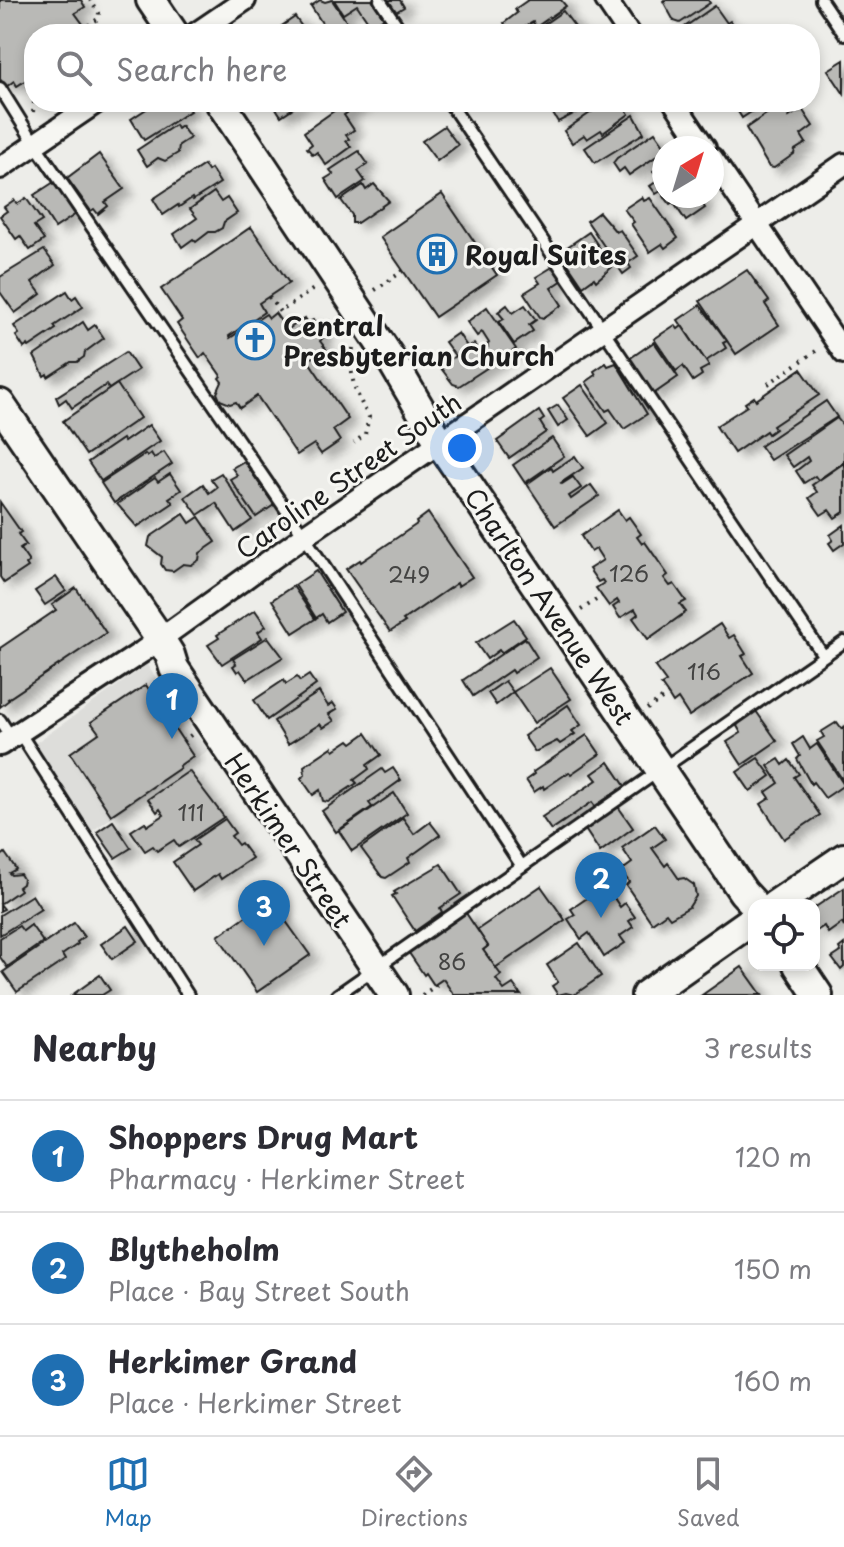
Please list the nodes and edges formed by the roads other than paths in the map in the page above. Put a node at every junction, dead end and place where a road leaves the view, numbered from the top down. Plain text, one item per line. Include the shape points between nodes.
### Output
1 (151, 0) edge
2 (245, 0) edge
3 (380, 0) edge
4 (606, 0) edge
5 (821, 0) edge
6 (167, 24) edge
7 (210, 24) edge
8 (396, 24) edge
9 (622, 24) edge
10 (844, 34) edge
11 (0, 88) edge
12 (82, 112) edge
13 (227, 112) edge
14 (456, 112) edge
15 (681, 112) edge
16 (697, 136) edge
17 (35, 144) junction
18 (844, 164) edge
19 (0, 168) edge
20 (724, 176) edge
21 (756, 224) junction
22 (604, 331) junction
23 (839, 346) edge
24 (0, 404) edge
25 (440, 443) junction
26 (304, 536) junction
27 (160, 639) junction
28 (844, 642) edge
29 (823, 655) junction
30 (8, 733) edge
31 (660, 769) junction
32 (844, 858) edge
33 (521, 865) junction
34 (749, 899) edge
35 (784, 899) edge
36 (748, 923) edge
37 (375, 968) junction
38 (802, 971) edge
39 (188, 995) edge
40 (337, 995) edge
41 (394, 995) edge
42 (646, 995) edge
43 (818, 995) edge

1 - 6 street
2 - 7 street
3 - 8 lane
4 - 9 street
5 - 10 lane
11 - 17 lane
12 - 17 street
13 - 25 street, Charlton Avenue West
14 - 22 lane
15 - 16 street
17 - 19 street
17 - 26 lane
18 - 21 street, Caroline Street South
20 - 21 street
21 - 22 street, Caroline Street South
21 - 23 street
22 - 25 street, Caroline Street South
22 - 29 lane
24 - 27 street, Herkimer Street
25 - 26 street, Caroline Street South
25 - 31 street, Charlton Avenue West
26 - 27 street, Caroline Street South
26 - 33 lane
27 - 30 street, Caroline Street South
27 - 37 street, Herkimer Street via 174,668
28 - 29 lane
29 - 31 lane
30 - 39 lane
31 - 33 lane
31 - 34 street, Charlton Avenue West
32 - 35 street
33 - 37 lane
36 - 42 street
37 - 40 lane
37 - 41 street, Herkimer Street
38 - 43 street

